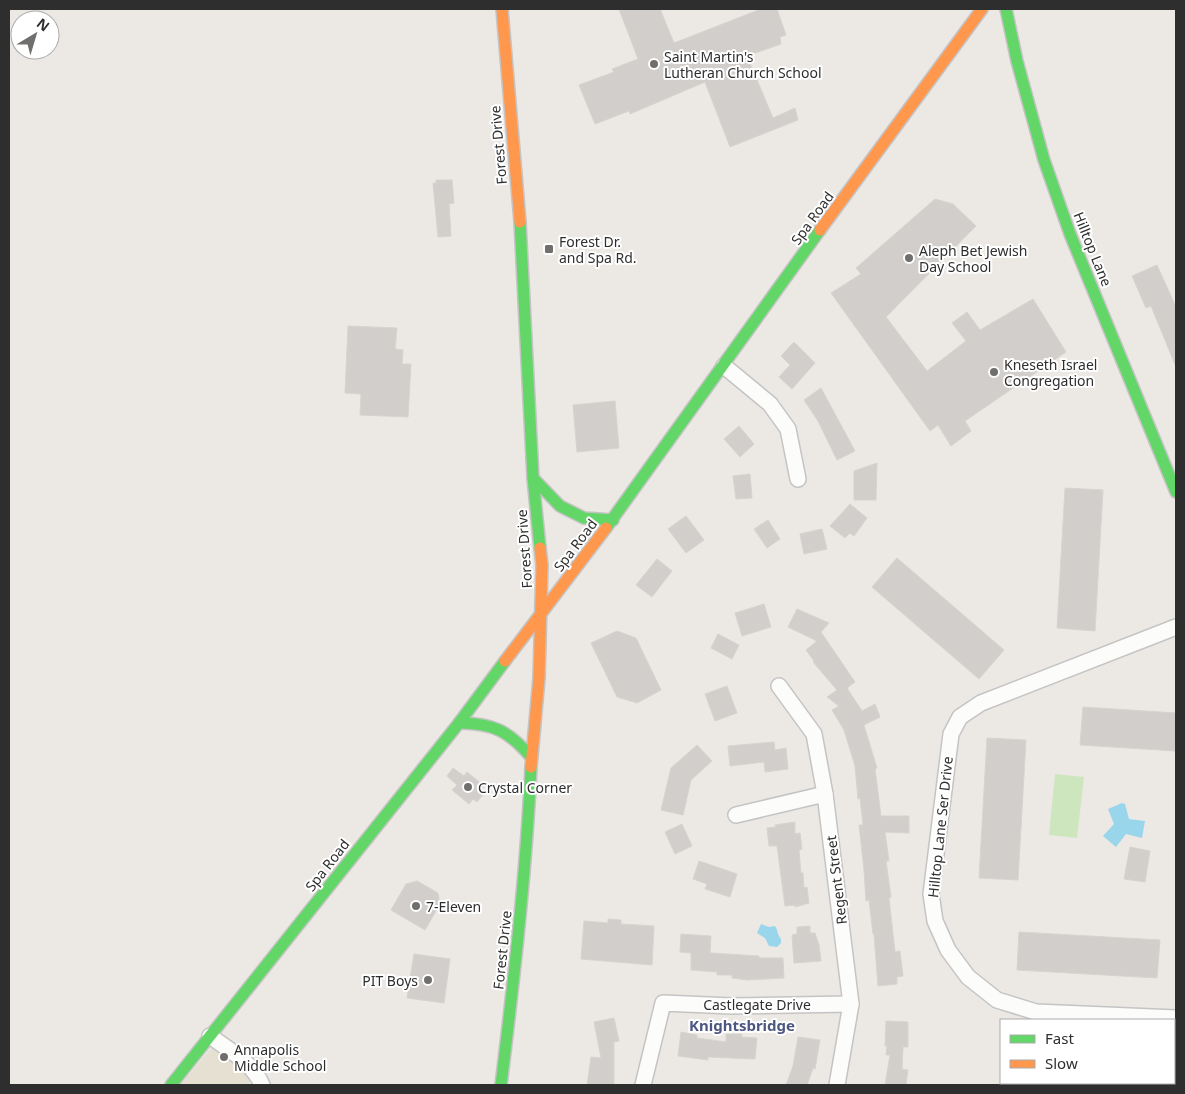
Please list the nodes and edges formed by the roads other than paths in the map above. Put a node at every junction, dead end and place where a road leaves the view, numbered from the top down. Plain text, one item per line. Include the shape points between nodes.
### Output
1 (502, 9) edge
2 (982, 9) edge
3 (1006, 9) edge
4 (724, 366) junction
5 (1171, 466) edge
6 (533, 478) junction
7 (798, 479) dead end
8 (1176, 492) edge
9 (613, 520) junction
10 (542, 612) junction
11 (1176, 627) edge
12 (778, 686) dead end
13 (459, 723) junction
14 (530, 757) junction
15 (825, 794) junction
16 (736, 815) dead end
17 (851, 1004) junction
18 (1176, 1018) edge
19 (210, 1036) junction
20 (172, 1085) edge
21 (262, 1085) edge
22 (501, 1085) edge
23 (643, 1085) edge
24 (837, 1085) edge

1 - 6 main road, Forest Drive via 519,212
2 - 4 main road, Spa Road
3 - 5 main road, Hilltop Lane via 1016,61 1044,160 1070,234
4 - 7 street via 770,404 788,429
4 - 9 main road, Spa Road
5 - 8 main road, Hilltop Lane
6 - 9 main road via 560,506 584,518
6 - 10 main road, Forest Drive via 542,565
9 - 10 main road, Spa Road
10 - 13 main road, Spa Road
10 - 14 main road, Forest Drive
11 - 18 street, Hilltop Lane Ser Drive via 980,703 960,717 951,734 930,894 935,921 948,950 968,977 997,1000 1036,1012
12 - 15 street, Regent Street via 814,734
13 - 14 main road via 480,722 499,728 521,744
13 - 19 main road, Spa Road
14 - 22 main road, Forest Drive via 521,923
15 - 16 street
15 - 17 street, Regent Street
17 - 23 street, Castlegate Drive via 731,1006 663,1003
17 - 24 street, Regent Street
19 - 20 main road, Spa Road
19 - 21 street via 249,1065

